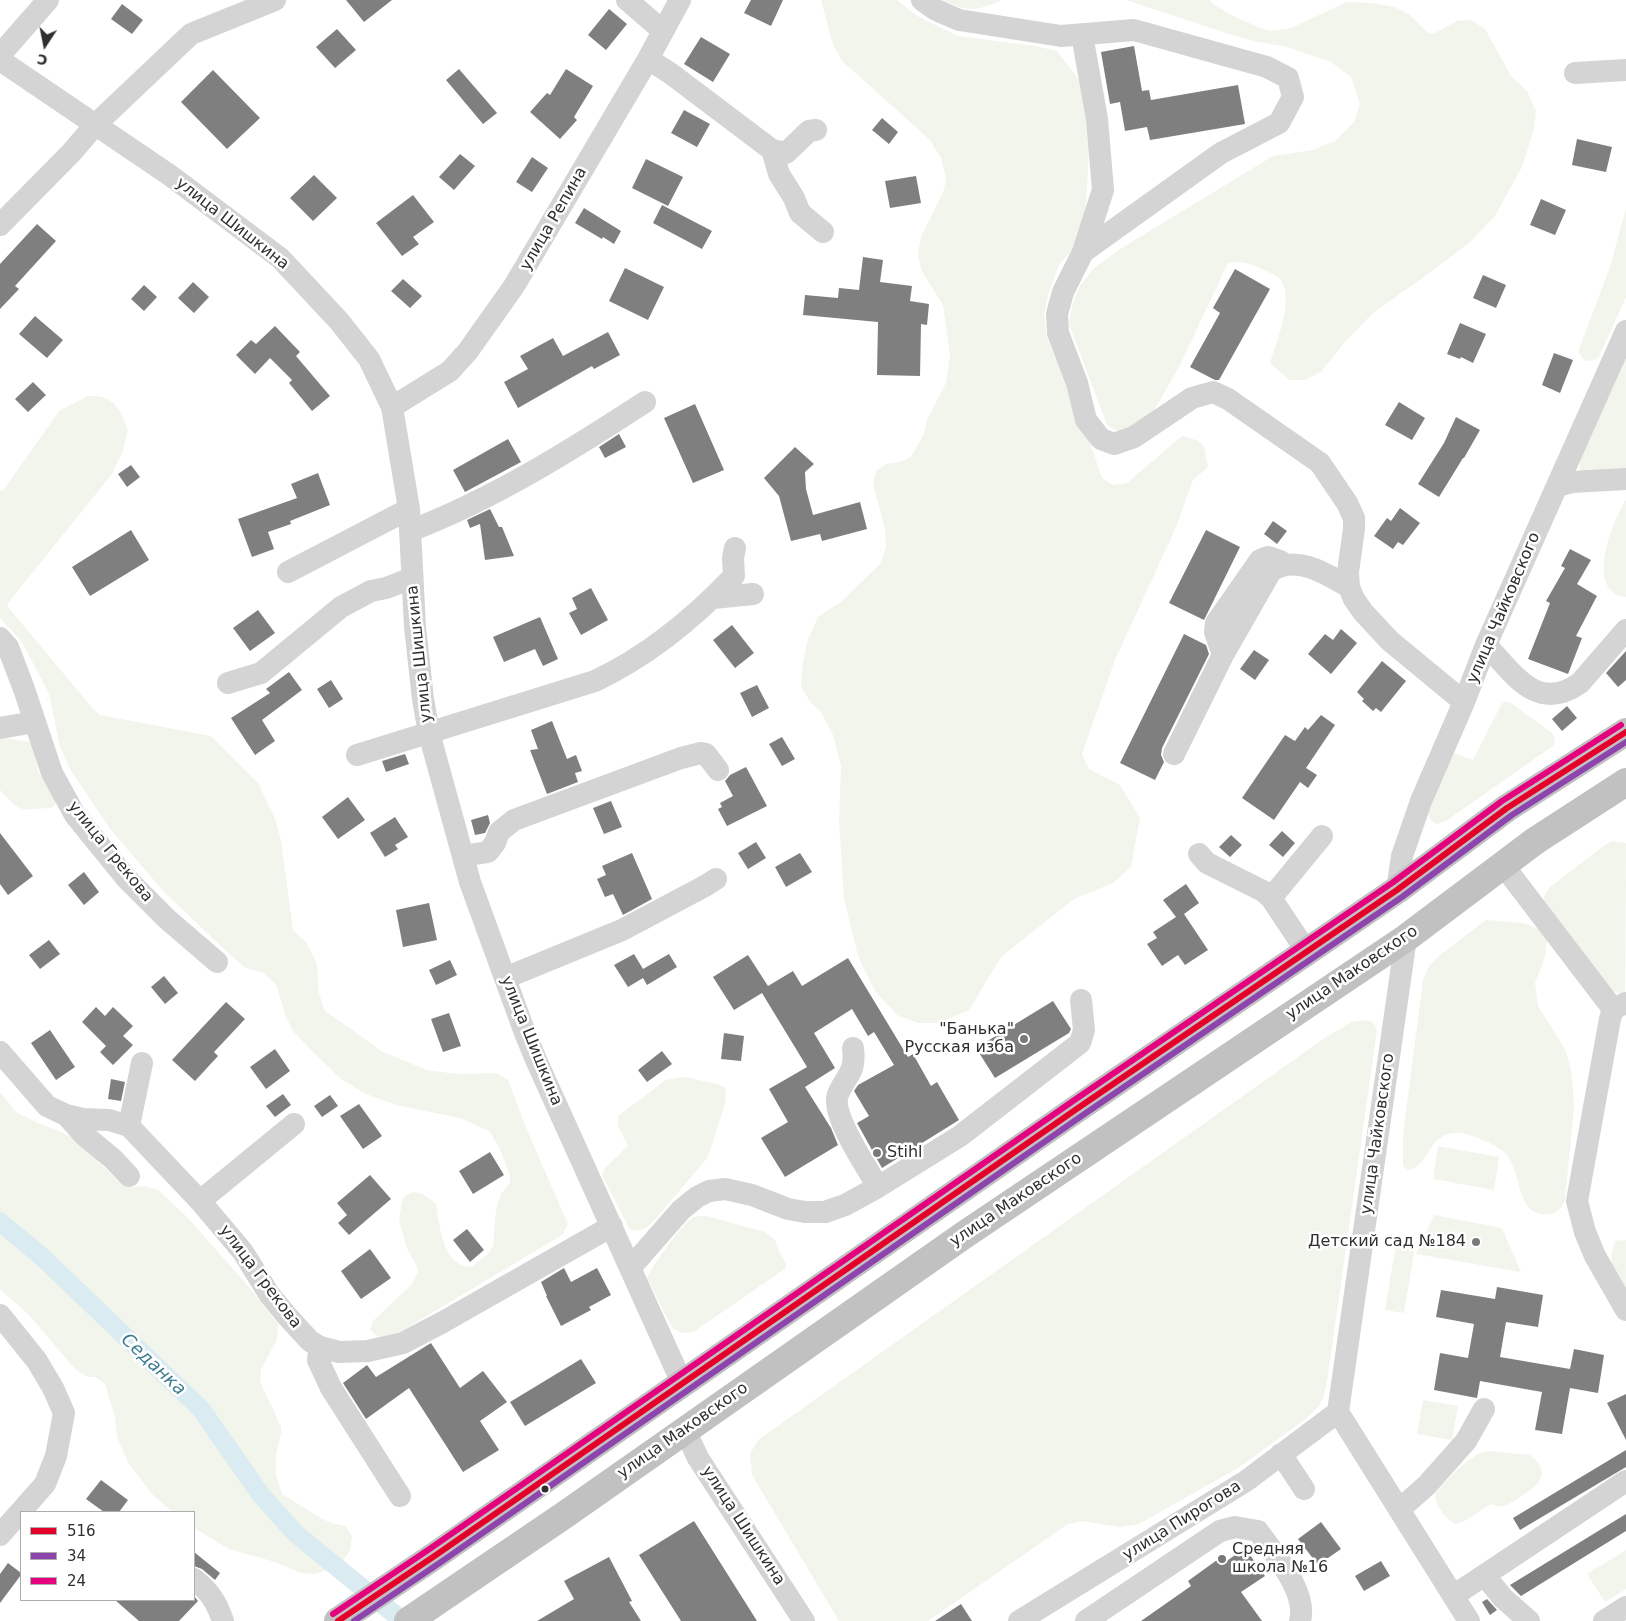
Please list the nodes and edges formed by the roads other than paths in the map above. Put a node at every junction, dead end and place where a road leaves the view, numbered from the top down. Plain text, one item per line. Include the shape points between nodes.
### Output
1 (48, 0) edge
2 (275, 0) edge
3 (627, 0) edge
4 (680, 0) edge
5 (922, 0) edge
6 (663, 31) junction
7 (1082, 34) junction
8 (0, 55) edge
9 (648, 59) junction
10 (0, 60) edge
11 (1626, 70) edge
12 (1575, 73) dead end
13 (96, 124) junction
14 (816, 130) dead end
15 (772, 150) junction
16 (0, 225) edge
17 (823, 232) dead end
18 (1084, 252) junction
19 (1626, 331) edge
20 (645, 402) dead end
21 (392, 407) junction
22 (1626, 479) edge
23 (1557, 486) junction
24 (409, 520) junction
25 (736, 548) dead end
26 (288, 572) dead end
27 (412, 578) junction
28 (1349, 587) junction
29 (753, 594) dead end
30 (713, 598) junction
31 (1626, 630) edge
32 (0, 638) edge
33 (1486, 645) junction
34 (228, 683) dead end
35 (1464, 702) junction
36 (35, 722) junction
37 (0, 728) edge
38 (1626, 732) edge
39 (429, 733) junction
40 (1174, 754) dead end
41 (357, 755) dead end
42 (718, 770) dead end
43 (1626, 782) edge
44 (1322, 836) dead end
45 (1199, 854) dead end
46 (463, 856) junction
47 (1503, 865) junction
48 (716, 879) dead end
49 (1397, 890) junction
50 (1271, 898) junction
51 (1406, 938) junction
52 (1307, 952) junction
53 (217, 962) dead end
54 (505, 978) junction
55 (1081, 1000) dead end
56 (1619, 1006) edge
57 (853, 1048) dead end
58 (0, 1052) edge
59 (142, 1063) dead end
60 (66, 1115) junction
61 (294, 1124) dead end
62 (129, 1126) junction
63 (130, 1176) dead end
64 (878, 1187) junction
65 (200, 1201) junction
66 (612, 1226) junction
67 (631, 1267) junction
68 (1626, 1310) edge
69 (0, 1315) edge
70 (320, 1346) junction
71 (682, 1383) junction
72 (1484, 1409) dead end
73 (1338, 1412) junction
74 (685, 1430) junction
75 (1281, 1454) junction
76 (1626, 1481) edge
77 (1304, 1489) dead end
78 (400, 1496) dead end
79 (1400, 1509) junction
80 (21, 1511) edge
81 (20, 1512) edge
82 (0, 1535) edge
83 (1485, 1576) junction
84 (195, 1580) edge
85 (1453, 1596) junction
86 (1626, 1607) edge
87 (1049, 1614) edge
88 (222, 1621) edge
89 (338, 1621) edge
90 (408, 1621) edge
91 (804, 1621) edge
92 (1019, 1621) edge
93 (1086, 1621) edge
94 (1300, 1621) edge
95 (1468, 1621) edge
96 (1529, 1621) edge
97 (1604, 1621) edge

1 - 8 street
2 - 13 street via 192,34
3 - 6 street
4 - 6 street, улица Репина
5 - 7 street via 960,20 1061,36
6 - 9 street, улица Репина
7 - 18 street via 1097,119 1103,190
7 - 18 street via 1134,30 1267,67 1288,78 1293,97 1279,123 1220,153
9 - 15 street
9 - 21 street, улица Репина via 514,286 468,351 450,371
10 - 13 street, улица Шишкина
11 - 12 street
13 - 16 street
13 - 21 street, улица Шишкина via 280,258 339,321 369,359
14 - 15 street via 809,131 786,153
15 - 17 street via 779,174 800,213
18 - 28 street via 1063,292 1057,314 1058,333 1077,383 1086,420 1101,439 1114,444 1134,436 1192,398 1213,392 1228,398 1320,463 1347,502 1354,518
19 - 23 street, улица Чайковского
20 - 24 street via 512,483 436,521
21 - 24 street, улица Шишкина
22 - 23 street
23 - 33 street, улица Чайковского
24 - 26 street
24 - 27 street, улица Шишкина
25 - 30 street via 734,576
27 - 34 street via 371,591 341,607 261,673
27 - 39 street, улица Шишкина via 422,699
28 - 35 street via 1363,612 1390,641
28 - 40 street via 1316,569 1288,565 1271,571 1223,655
29 - 30 street
30 - 39 street via 659,644 610,674
31 - 33 street via 1580,683 1555,694 1540,693 1520,682
32 - 36 street, улица Грекова via 8,647
33 - 35 street, улица Чайковского
35 - 49 street, улица Чайковского via 1402,856
36 - 37 street
36 - 53 street, улица Грекова via 52,773 75,815 127,879
38 - 49 highway via 1507,808
39 - 41 street
39 - 46 street, улица Шишкина
42 - 46 street via 706,754 681,758 514,820 499,832 488,852
43 - 47 highway, улица Маковского
44 - 50 street
45 - 50 street via 1207,864 1256,886
46 - 54 street, улица Шишкина
47 - 51 highway, улица Маковского
47 - 56 street
48 - 54 street via 622,930
49 - 52 highway
50 - 52 street
51 - 73 street, улица Чайковского
51 - 74 highway, улица Маковского via 964,1234
52 - 71 highway
54 - 66 street, улица Шишкина via 537,1062
55 - 64 street via 1084,1030 1080,1043 960,1136
56 - 68 street via 1577,1201 1595,1256
57 - 64 street via 854,1065 838,1094 837,1112
58 - 60 street via 47,1106
59 - 62 street
60 - 62 street
60 - 63 street
61 - 65 street
62 - 65 street, улица Грекова
64 - 67 street via 825,1212 788,1209 725,1189 709,1191 681,1210
65 - 70 street, улица Грекова via 243,1252 287,1316 310,1341
66 - 67 street, улица Шишкина
66 - 70 street, улица Грекова via 403,1343 368,1351 338,1352
67 - 71 street, улица Шишкина
69 - 80 street via 37,1361 64,1413 56,1456 45,1484
70 - 78 street via 318,1360 331,1388
71 - 89 highway
72 - 79 street via 1466,1441 1427,1485
73 - 75 street, улица Пирогова
73 - 79 street
74 - 90 highway, улица Маковского
74 - 91 street, улица Шишкина via 698,1458
75 - 77 street
75 - 87 street, улица Пирогова
76 - 83 street
79 - 85 street
81 - 82 street
83 - 85 street
83 - 96 street via 1503,1598
84 - 88 street via 208,1591
85 - 95 street
86 - 97 street
87 - 92 street, улица Пирогова
93 - 94 street via 1220,1531 1235,1527 1258,1531 1285,1570 1299,1596 1302,1608

